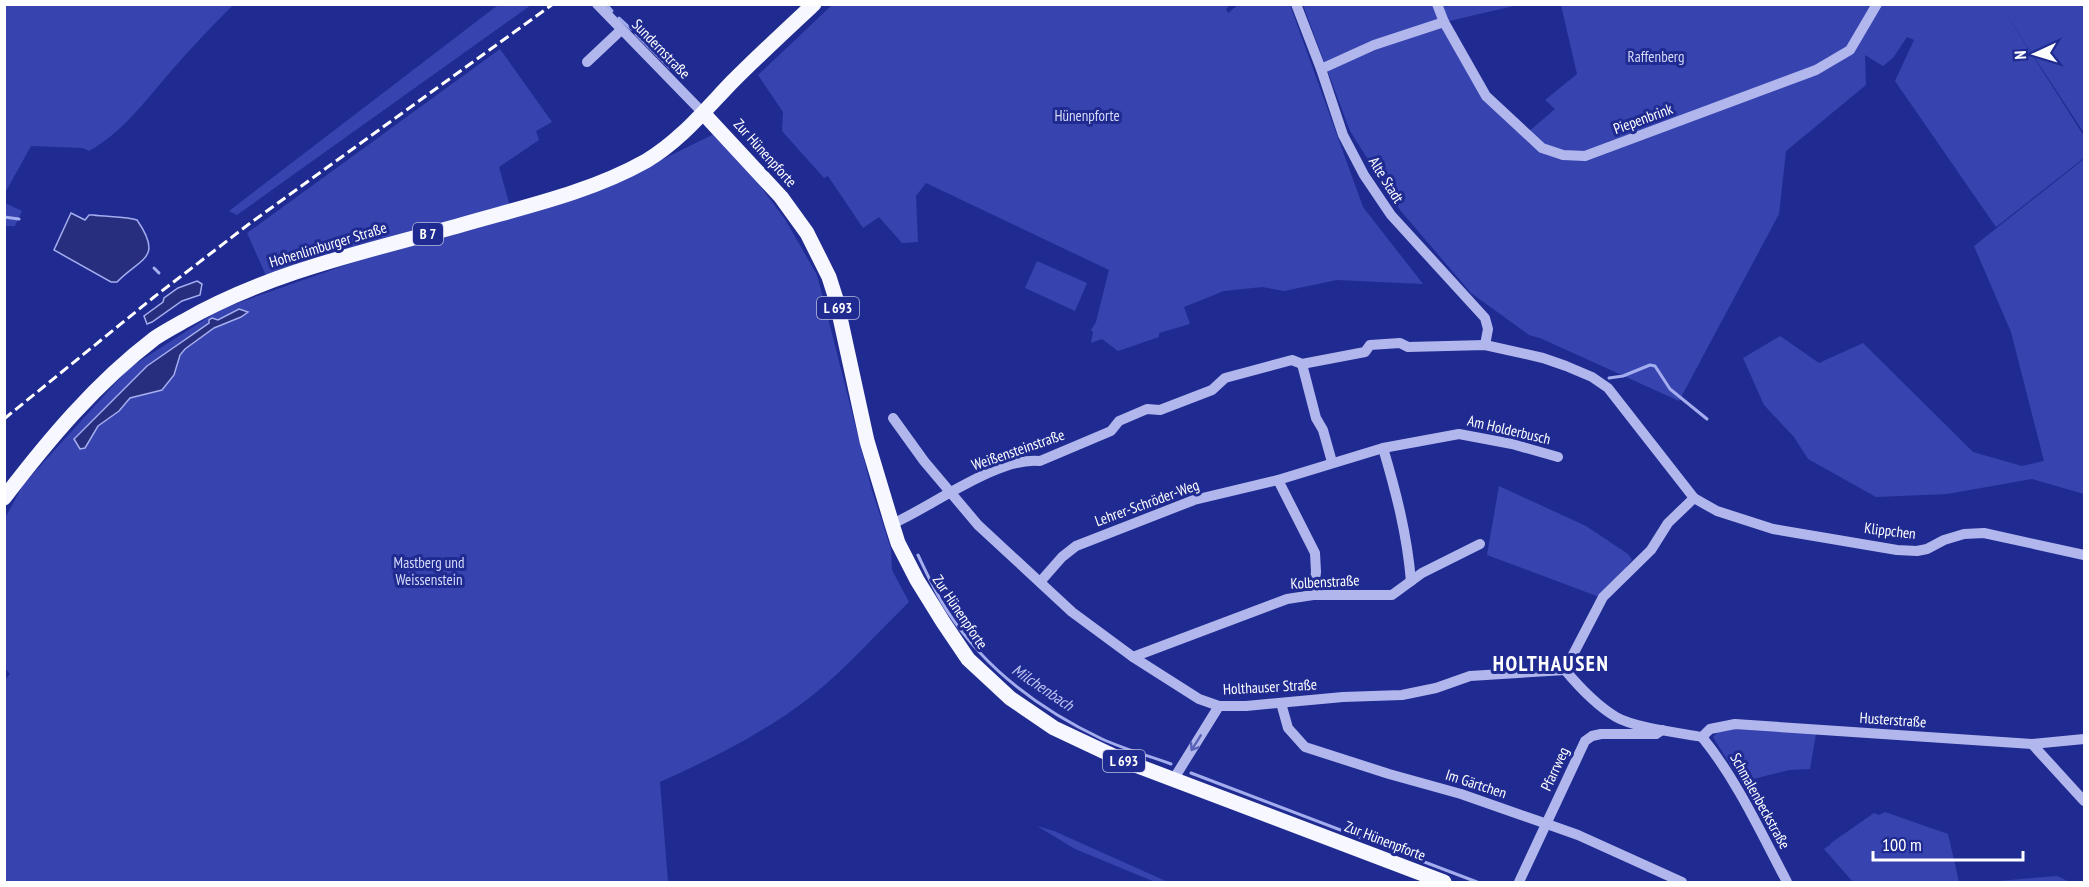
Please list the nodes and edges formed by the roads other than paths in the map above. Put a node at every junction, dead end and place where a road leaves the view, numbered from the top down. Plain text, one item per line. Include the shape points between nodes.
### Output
1 (597, 4) edge
2 (814, 4) edge
3 (1296, 4) edge
4 (1437, 4) edge
5 (1877, 4) edge
6 (1444, 22) junction
7 (621, 30) junction
8 (587, 62) dead end
9 (1321, 69) junction
10 (704, 114) junction
11 (1485, 345) junction
12 (1302, 364) junction
13 (1566, 366) joint
14 (893, 418) dead end
15 (1383, 448) junction
16 (1558, 457) dead end
17 (1332, 462) junction
18 (1278, 480) junction
19 (949, 493) junction
20 (4, 498) edge
21 (1694, 498) junction
22 (892, 524) junction
23 (1480, 544) dead end
24 (2085, 555) edge
25 (1411, 581) junction
26 (1040, 582) junction
27 (1313, 595) junction
28 (1133, 657) junction
29 (1565, 670) junction
30 (1281, 703) junction
31 (1219, 706) junction
32 (1662, 730) junction
33 (1702, 737) junction
34 (2085, 739) edge
35 (2032, 744) junction
36 (1173, 780) junction
37 (2085, 801) edge
38 (1547, 824) junction
39 (1444, 882) edge
40 (1519, 882) edge
41 (1682, 882) edge
42 (1787, 882) edge

1 - 7 street, Sundernstraße
2 - 10 main road, Hohenlimburger Straße / B 7
3 - 9 street, Alte Stadt
4 - 6 street, Piepenbrink
5 - 6 street, Piepenbrink via 1850,50 1816,70 1585,156 1563,155 1542,148 1486,96
6 - 9 street via 1374,45
7 - 8 street
7 - 10 street, Sundernstraße
9 - 11 street, Alte Stadt via 1343,135 1364,175 1391,215 1485,318
10 - 20 main road, Hohenlimburger Straße / B 7 via 675,141 646,160 594,185 277,278 210,306 156,337 98,387 44,446
10 - 22 main road, Zur Hünenpforte / L 693 via 781,197 807,233 829,277 867,441
11 - 12 street, Weißensteinstraße via 1370,345 1365,352
11 - 13 street, Weißensteinstraße
12 - 17 street
12 - 19 street, Weißensteinstraße via 1292,360 1225,378 1212,390 1160,410 1147,409 1119,421 1111,431 1040,461 1028,459 984,475
13 - 21 street, Klippchen via 1608,388
14 - 19 street, Holthauser Straße
15 - 16 street, Am Holderbusch via 1459,434
15 - 17 street, Am Holderbusch
15 - 25 street via 1399,500
17 - 18 street, Am Holderbusch
18 - 26 street, Lehrer-Schröder-Weg via 1194,500 1076,546
18 - 27 street via 1315,553
19 - 22 street, Weißensteinstraße
19 - 26 street, Holthauser Straße
21 - 24 street, Klippchen via 1717,511 1773,529 1897,550 1917,551 1964,534 1984,533
21 - 29 street via 1668,523 1652,550 1603,597
22 - 36 main road, Zur Hünenpforte / L 693 via 917,580 968,658 1010,698 1087,746
23 - 25 street, Kolbenstraße
25 - 27 street, Kolbenstraße via 1392,595
26 - 28 street, Holthauser Straße via 1072,612
27 - 28 street, Kolbenstraße via 1287,599
28 - 31 street, Holthauser Straße via 1199,699
29 - 30 street, Holthauser Straße via 1470,676 1402,695
29 - 32 street via 1587,694 1618,718
30 - 31 street, Holthauser Straße
30 - 38 street, Im Gärtchen via 1288,728 1305,747
31 -> 36 street
32 - 33 street
32 - 38 street, Pfarrweg via 1656,734 1601,734 1585,741
33 - 35 street, Husterstraße via 1710,729 1735,724
33 - 42 street, Schmalenbeckstraße via 1721,761
34 - 35 street, Husterstraße
35 - 37 street
36 - 39 main road, Zur Hünenpforte / L 693
38 - 40 street, Pfarrweg
38 - 41 street, Im Gärtchen

